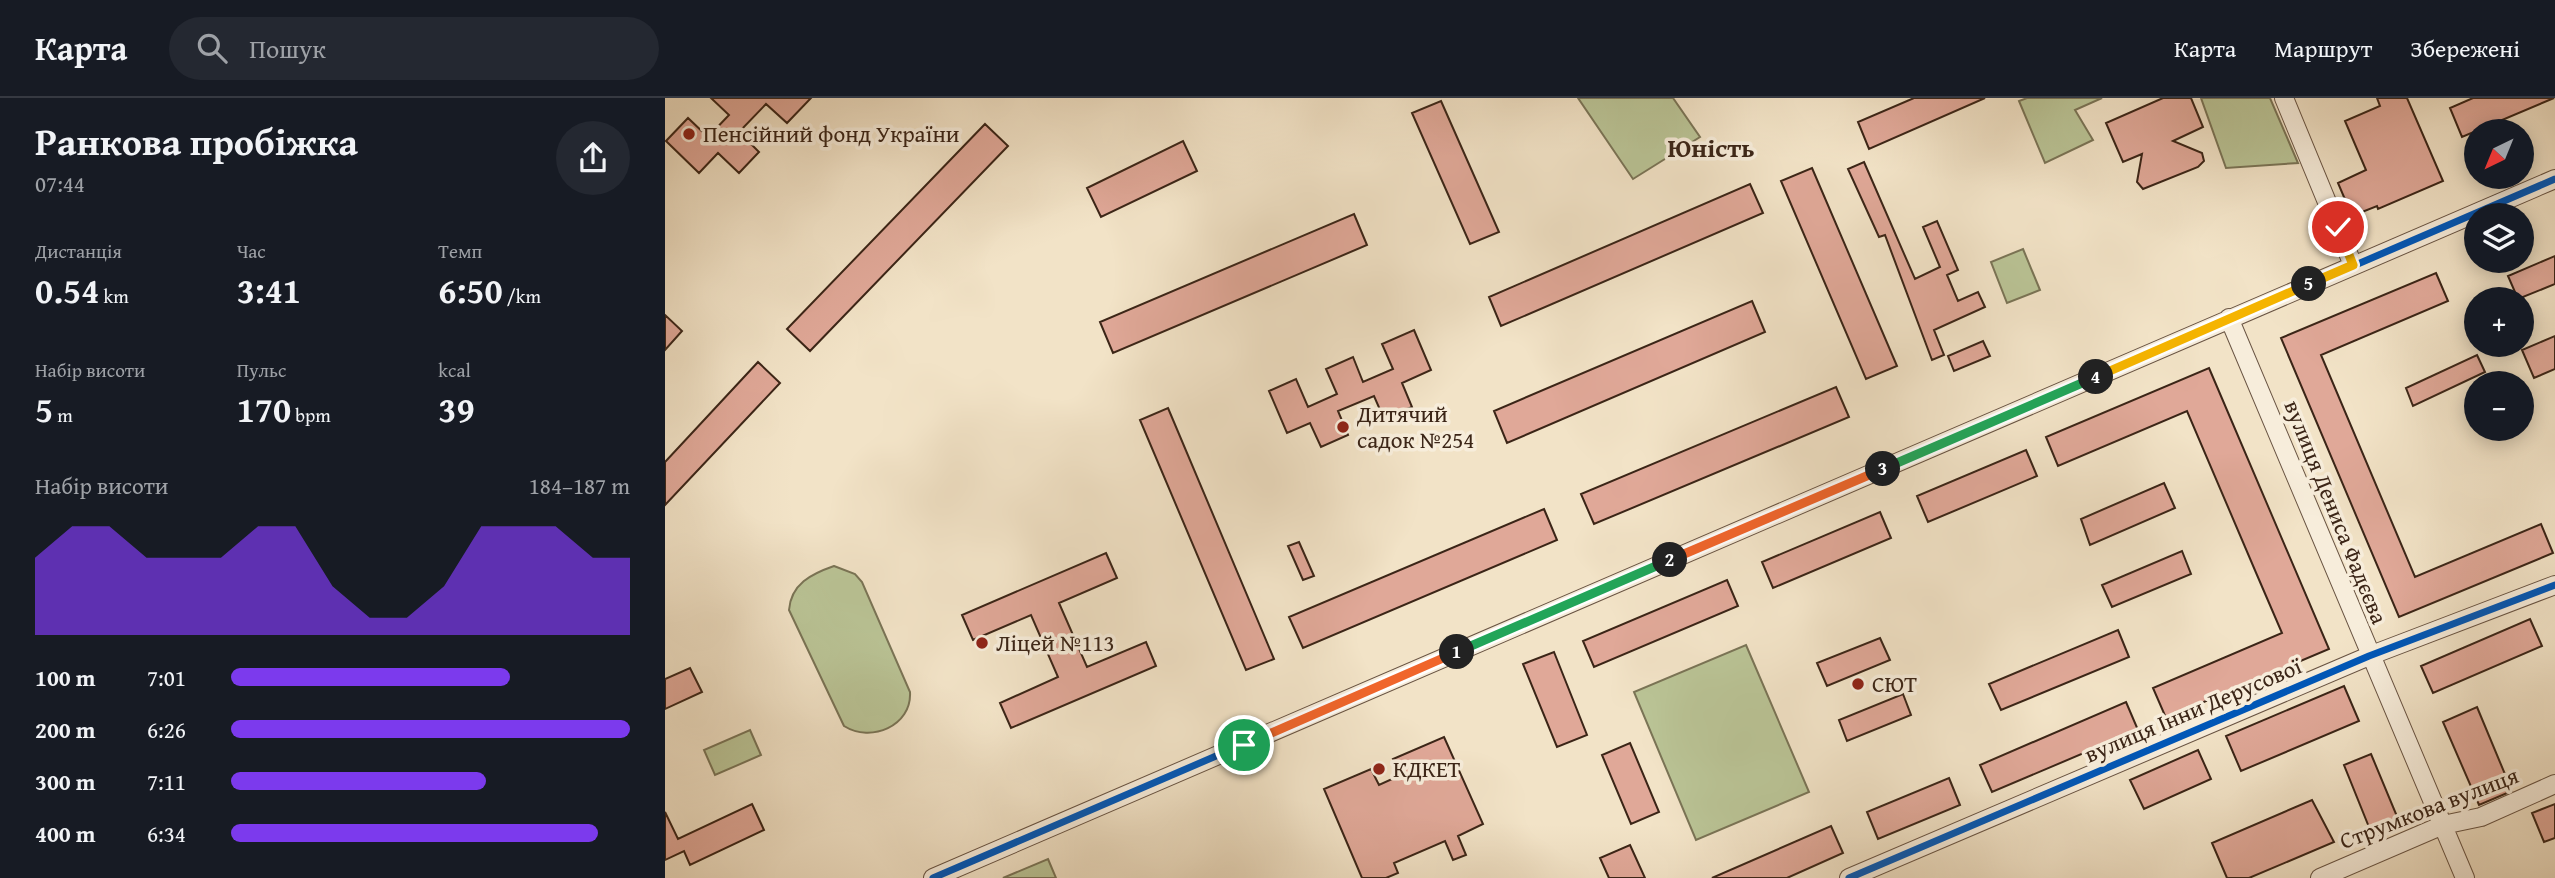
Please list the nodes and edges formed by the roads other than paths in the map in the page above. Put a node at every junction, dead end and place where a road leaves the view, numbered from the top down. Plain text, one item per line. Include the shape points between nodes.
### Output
1 (2284, 98) edge
2 (2555, 179) edge
3 (2353, 265) junction
4 (2229, 318) junction
5 (2555, 585) edge
6 (2369, 656) junction
7 (2555, 784) edge
8 (2443, 825) junction
9 (933, 878) edge
10 (1849, 878) edge
11 (2320, 878) edge
12 (2465, 878) edge

1 - 3 street
2 - 3 street
3 - 4 street
4 - 6 street, вулиця Дениса Фадєєва
4 - 9 street
5 - 6 street, вулиця Інни Дерусової
6 - 8 street, вулиця Дениса Фадєєва
6 - 10 street, вулиця Інни Дерусової
7 - 8 street, Струмкова вулиця via 2481,817
8 - 11 street, Струмкова вулиця
8 - 12 street, вулиця Дениса Фадєєва

